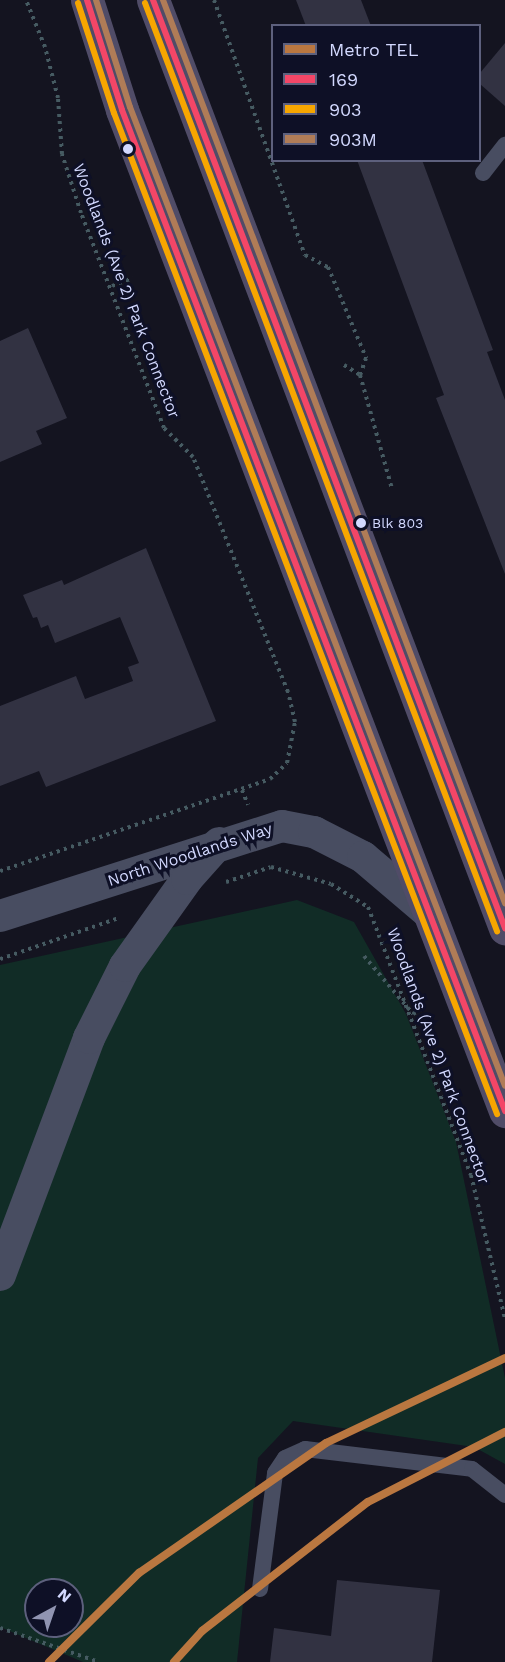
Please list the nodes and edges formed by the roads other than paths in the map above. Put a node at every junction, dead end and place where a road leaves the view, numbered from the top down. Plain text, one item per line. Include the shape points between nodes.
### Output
1 (87, 0) edge
2 (153, 0) edge
3 (505, 146) edge
4 (483, 173) dead end
5 (219, 843) junction
6 (430, 914) junction
7 (0, 916) edge
8 (505, 928) edge
9 (505, 1111) edge
10 (0, 1275) edge
11 (505, 1495) edge
12 (260, 1589) dead end

1 - 6 main road via 122,110
2 - 8 main road
3 - 4 lane
5 - 6 street, North Woodlands Way via 282,826 314,832 363,857
5 - 7 street, North Woodlands Way
5 - 10 street via 187,879 120,977 89,1038
6 - 9 main road
11 - 12 lane via 472,1469 305,1449 285,1458 275,1473

